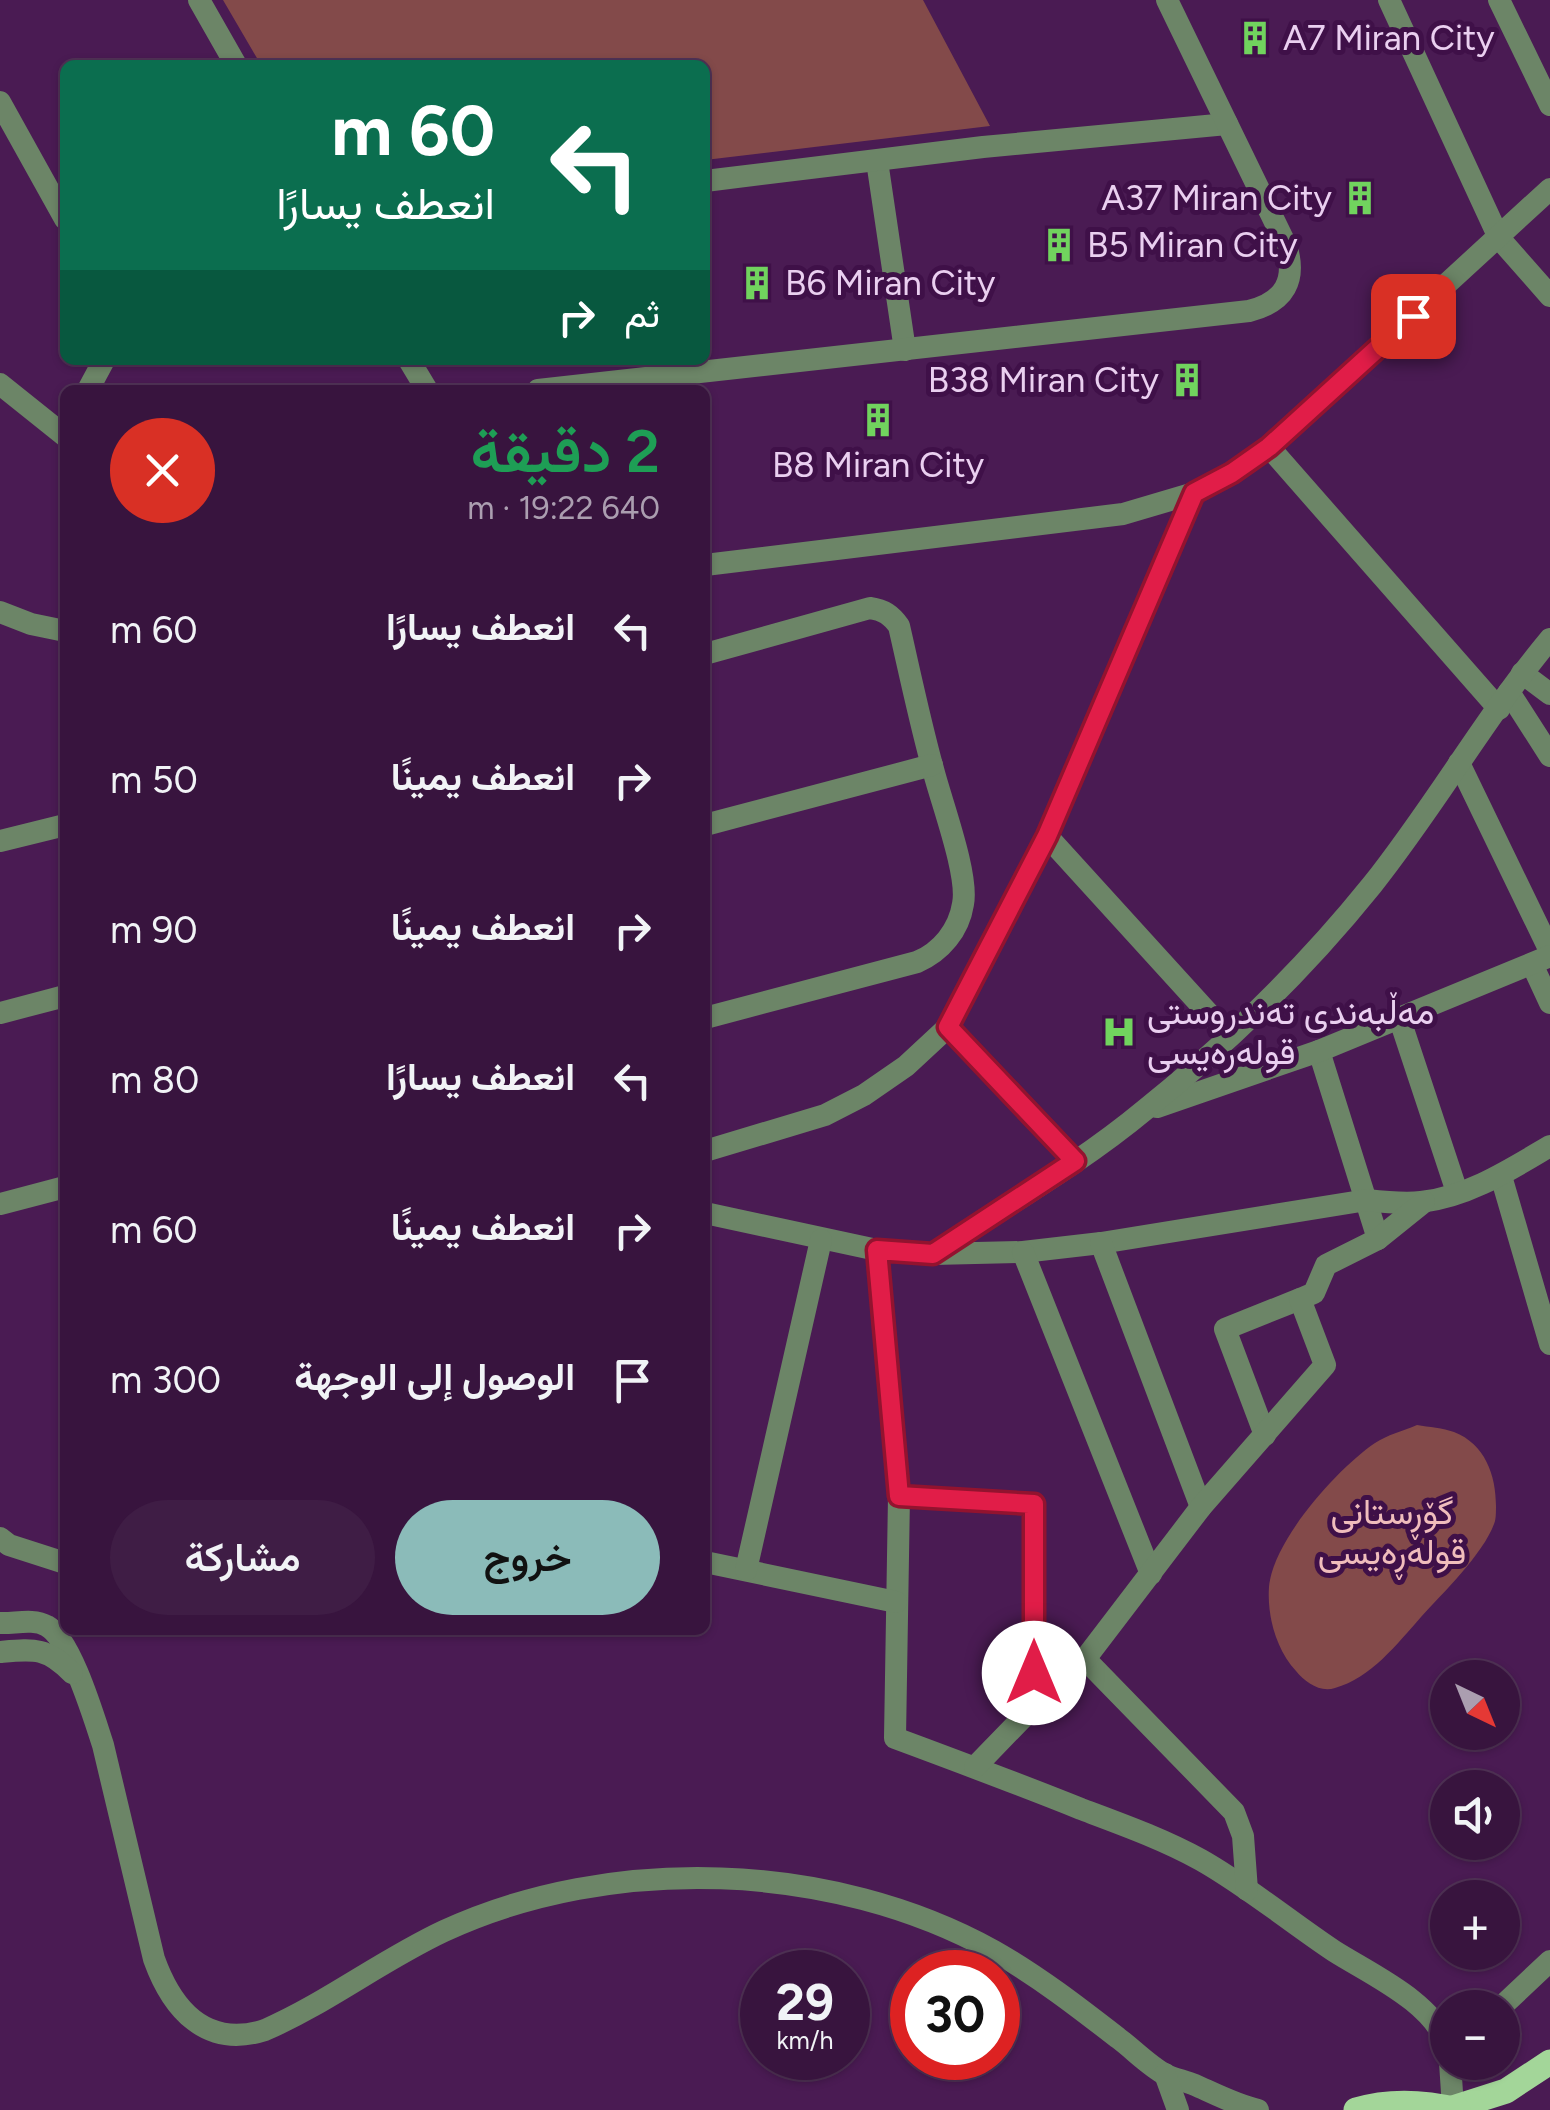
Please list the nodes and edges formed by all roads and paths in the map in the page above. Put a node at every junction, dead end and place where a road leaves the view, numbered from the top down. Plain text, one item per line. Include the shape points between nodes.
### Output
1 (198, 0) edge
2 (1167, 0) edge
3 (1389, 0) edge
4 (1499, 0) edge
5 (233, 60) edge
6 (0, 102) edge
7 (1550, 105) edge
8 (1227, 124) junction
9 (877, 161) junction
10 (710, 180) edge
11 (1550, 190) edge
12 (60, 210) edge
13 (1499, 238) junction
14 (1550, 296) edge
15 (905, 350) junction
16 (0, 384) edge
17 (584, 385) edge
18 (60, 431) edge
19 (1269, 447) junction
20 (1194, 493) junction
21 (710, 564) edge
22 (0, 612) edge
23 (60, 630) edge
24 (1550, 639) edge
25 (710, 653) edge
26 (1510, 691) junction
27 (1550, 694) edge
28 (1550, 756) edge
29 (1459, 763) junction
30 (932, 765) junction
31 (710, 825) edge
32 (60, 826) edge
33 (1047, 836) junction
34 (0, 841) edge
35 (1544, 957) edge
36 (60, 997) edge
37 (1550, 1003) edge
38 (0, 1013) edge
39 (710, 1017) edge
40 (1400, 1020) junction
41 (948, 1027) junction
42 (1229, 1036) junction
43 (1319, 1052) junction
44 (1144, 1111) junction
45 (1550, 1146) edge
46 (710, 1149) edge
47 (1075, 1161) junction
48 (1501, 1176) junction
49 (60, 1188) edge
50 (1457, 1192) junction
51 (1367, 1200) junction
52 (1424, 1202) junction
53 (0, 1204) edge
54 (710, 1221) edge
55 (1378, 1239) junction
56 (821, 1240) junction
57 (1101, 1243) junction
58 (877, 1250) junction
59 (1022, 1252) junction
60 (933, 1254) junction
61 (1300, 1299) junction
62 (1548, 1329) edge
63 (1266, 1435) junction
64 (899, 1496) junction
65 (1201, 1507) junction
66 (0, 1538) edge
67 (60, 1561) edge
68 (710, 1563) edge
69 (746, 1570) junction
70 (1151, 1574) junction
71 (896, 1602) junction
72 (0, 1623) edge
73 (0, 1652) edge
74 (1085, 1658) junction
75 (81, 1684) junction
76 (1034, 1706) junction
77 (976, 1767) junction
78 (1247, 1890) junction
79 (1550, 1961) edge
80 (1519, 1990) edge
81 (1430, 2018) edge
82 (1550, 2062) edge
83 (1165, 2074) junction
84 (1452, 2080) edge
85 (1455, 2109) edge
86 (1178, 2110) edge
87 (1258, 2110) edge
88 (1356, 2110) edge

1 - 5 street
2 - 8 street
3 - 13 street
4 - 7 street
6 - 12 street
8 - 9 street
8 - 15 street via 1292,262 1289,280 1266,306
9 - 10 street
9 - 15 street
11 - 13 street
13 - 14 street
13 - 19 street
15 - 17 street
16 - 18 street
19 - 20 street
19 - 26 street
20 - 21 street via 1123,514
20 - 33 street
22 - 23 street
24 - 26 street
25 - 30 street via 858,610 882,610 899,626
26 - 27 street
26 - 28 street
26 - 29 street
29 - 35 street
29 - 42 street via 1373,884
30 - 31 street
30 - 39 street via 963,884 960,914 937,952
32 - 34 street
33 - 41 street
33 - 42 street
35 - 37 street
35 - 40 street
36 - 38 street
40 - 43 street
40 - 50 street
41 - 46 street via 864,1096 825,1115
41 - 47 street
42 - 44 street
43 - 44 street
43 - 51 street
44 - 47 street
45 - 48 street
47 - 60 street
48 - 50 street
48 - 62 street
49 - 53 street
50 - 52 street
51 - 52 street
51 - 55 street
51 - 57 street
52 - 55 street
54 - 56 street
55 - 61 street via 1326,1265 1314,1293
56 - 58 street
56 - 69 street
57 - 59 street
57 - 65 street
58 - 60 street
58 - 64 street
59 - 60 street
59 - 70 street
61 - 63 street via 1325,1365
61 - 63 street via 1225,1330
63 - 65 street
64 - 71 street
64 - 76 street via 1034,1504
65 - 70 street
66 - 67 street
68 - 69 street
69 - 71 street
70 - 74 street
71 - 77 street via 894,1738
72 - 75 street via 35,1622 52,1629
73 - 75 street via 42,1651
74 - 76 street
74 - 78 street via 1234,1812
75 - 83 street via 112,1776 162,1980 184,2013 206,2028 241,2035 264,2030 427,1940 514,1904 583,1887 698,1877 805,1887 963,1936 1049,1986
76 - 77 street
77 - 78 street via 1154,1837
78 - 81 street
79 - 80 street
82 - 85 main road via 1506,2091
83 - 86 street
83 - 87 street
84 - 85 street
85 - 88 main road via 1401,2104

